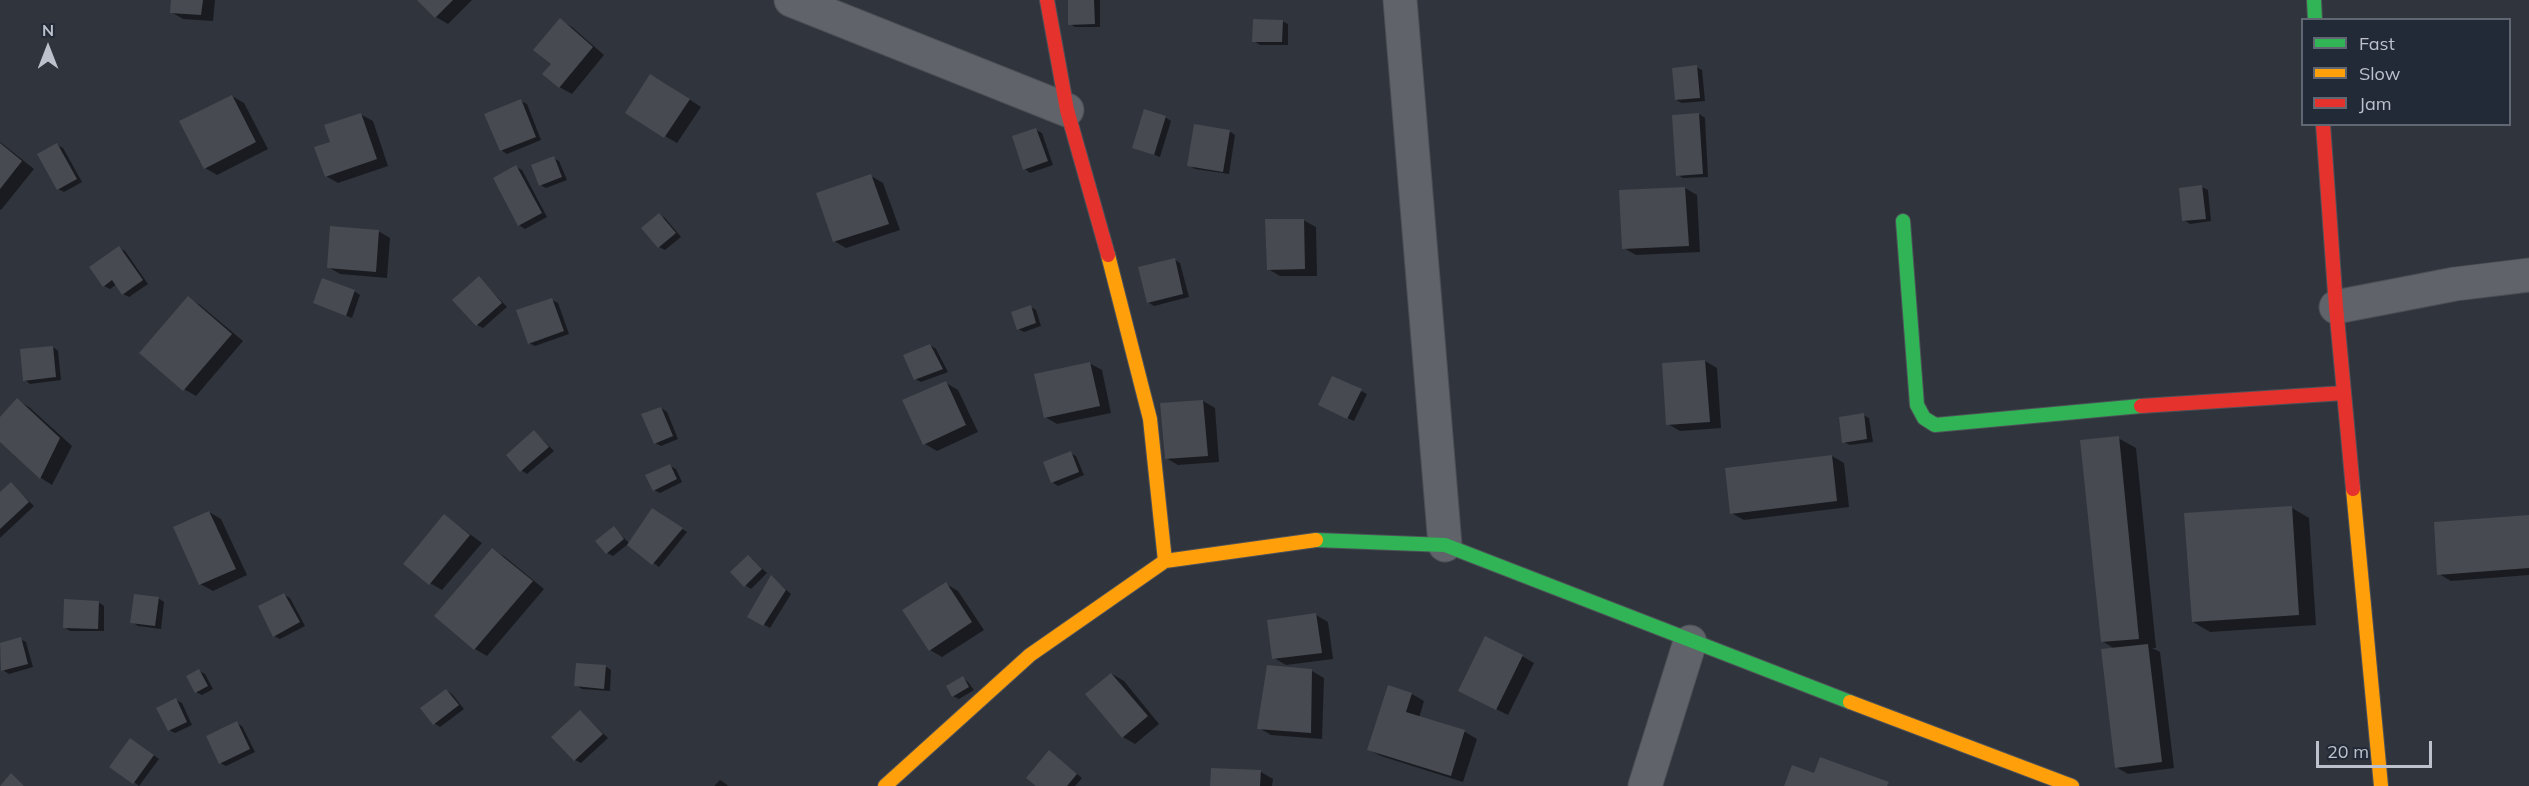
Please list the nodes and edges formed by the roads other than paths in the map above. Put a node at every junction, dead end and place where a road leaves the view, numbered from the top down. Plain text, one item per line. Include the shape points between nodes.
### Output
1 (790, 0) edge
2 (1047, 0) edge
3 (1400, 0) edge
4 (2314, 0) edge
5 (2315, 18) edge
6 (1067, 110) junction
7 (2323, 126) edge
8 (1903, 221) dead end
9 (2529, 275) edge
10 (2336, 307) junction
11 (2344, 393) junction
12 (1445, 545) junction
13 (1165, 561) junction
14 (1690, 642) junction
15 (901, 780) edge
16 (1645, 786) edge
17 (2072, 786) edge
18 (2381, 786) edge

1 - 6 street
2 - 6 street
3 - 12 street
4 - 5 street
6 - 13 street via 1150,419
7 - 10 street
8 - 11 street via 1917,405 1924,418 1935,425 2179,402
9 - 10 street via 2455,284
10 - 11 street
11 - 18 street
12 - 13 street via 1308,540
12 - 14 street
13 - 15 street via 1030,655
14 - 16 street
14 - 17 street

